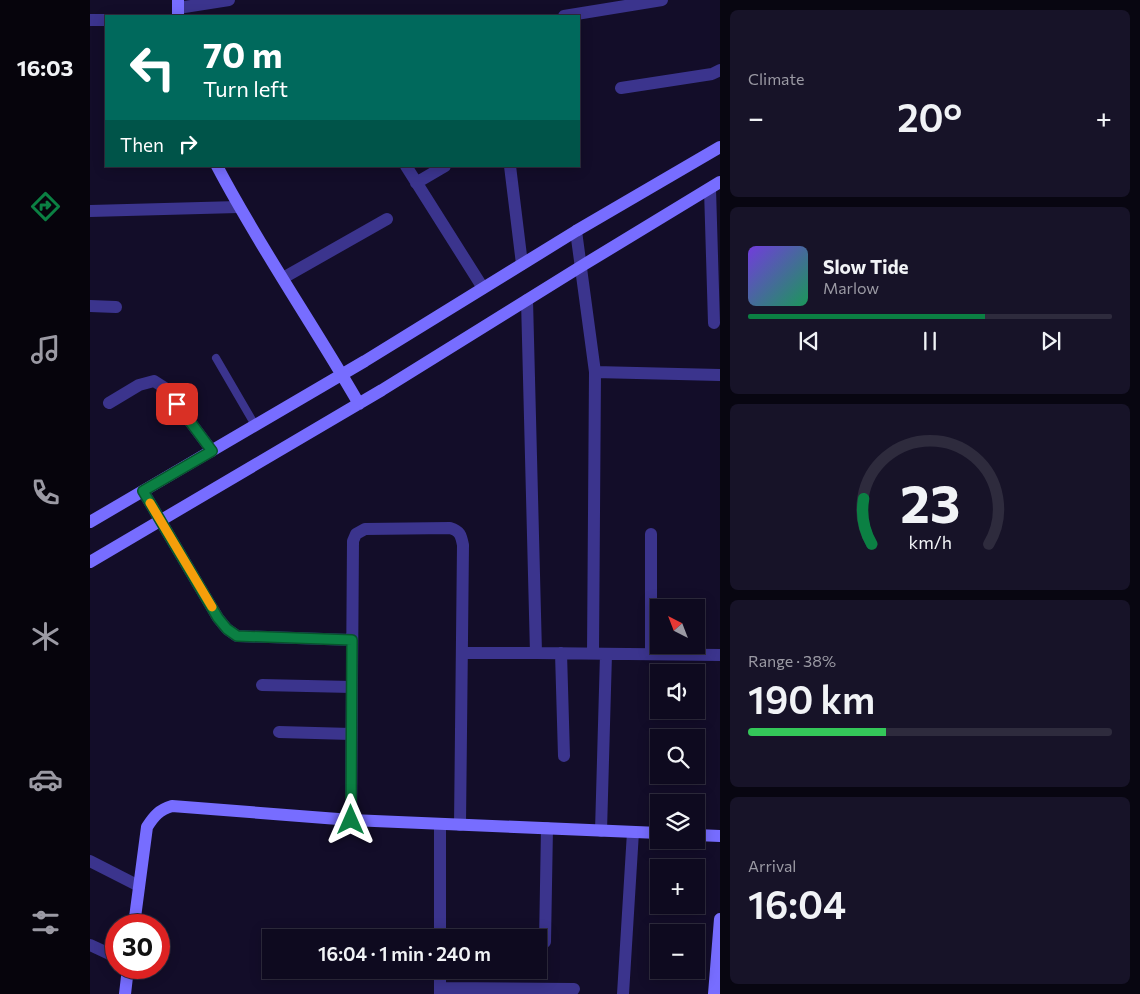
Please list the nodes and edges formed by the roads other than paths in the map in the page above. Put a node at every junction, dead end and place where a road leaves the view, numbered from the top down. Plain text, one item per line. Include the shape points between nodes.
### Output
1 (229, 0) edge
2 (662, 0) edge
3 (178, 8) edge
4 (570, 15) edge
5 (90, 20) edge
6 (105, 20) edge
7 (720, 70) edge
8 (621, 88) dead end
9 (720, 148) edge
10 (217, 167) edge
11 (407, 167) edge
12 (443, 167) edge
13 (510, 167) edge
14 (416, 182) junction
15 (715, 186) edge
16 (238, 207) junction
17 (90, 211) edge
18 (388, 219) dead end
19 (576, 231) junction
20 (522, 264) junction
21 (580, 267) junction
22 (282, 278) junction
23 (483, 288) junction
24 (527, 300) junction
25 (90, 306) edge
26 (116, 307) dead end
27 (714, 323) dead end
28 (216, 358) dead end
29 (595, 372) junction
30 (342, 374) junction
31 (720, 376) edge
32 (109, 404) dead end
33 (359, 404) junction
34 (255, 425) junction
35 (212, 451) junction
36 (143, 491) junction
37 (161, 520) junction
38 (90, 522) edge
39 (651, 534) dead end
40 (90, 562) edge
41 (651, 599) edge
42 (352, 640) junction
43 (462, 653) junction
44 (536, 653) junction
45 (561, 653) junction
46 (593, 654) junction
47 (606, 654) junction
48 (650, 654) edge
49 (651, 654) edge
50 (720, 655) edge
51 (262, 685) dead end
52 (352, 687) junction
53 (279, 732) dead end
54 (351, 734) junction
55 (564, 756) dead end
56 (351, 820) junction
57 (440, 824) junction
58 (460, 825) junction
59 (547, 828) junction
60 (601, 831) junction
61 (634, 832) junction
62 (650, 833) edge
63 (705, 835) edge
64 (720, 836) edge
65 (90, 861) edge
66 (139, 886) junction
67 (135, 914) edge
68 (720, 919) edge
69 (440, 929) edge
70 (545, 929) edge
71 (90, 944) edge
72 (105, 952) edge
73 (127, 979) edge
74 (574, 989) dead end
75 (440, 991) edge
76 (125, 994) edge
77 (623, 994) edge
78 (714, 994) edge

1 - 3 street
2 - 4 street
5 - 6 street
7 - 8 street via 712,74
9 - 19 street
10 - 16 street
11 - 14 street
12 - 14 street
13 - 20 street
14 - 23 street
15 - 21 street
15 - 27 street
16 - 17 street
16 - 22 street
18 - 22 street
19 - 20 street
19 - 21 street
20 - 23 street
21 - 24 street
21 - 29 street
22 - 30 street
23 - 30 street
24 - 33 street
24 - 44 street
25 - 26 street
28 - 34 lane
29 - 31 street
29 - 46 street
30 - 33 street
30 - 34 street
32 - 35 street via 139,385 154,381 165,388
33 - 37 street
34 - 35 street
35 - 36 street
36 - 37 street
36 - 38 street
37 - 40 street
37 - 42 street via 218,618 237,636
39 - 41 street
42 - 43 street via 353,541 356,534 365,529 450,528 457,530 463,545
42 - 52 street
43 - 44 street
43 - 58 street
44 - 45 street
45 - 46 street
45 - 55 street
46 - 47 street
47 - 48 street
47 - 60 street
49 - 50 street
51 - 52 street
52 - 54 street
53 - 54 street
54 - 56 street
56 - 57 street
56 - 66 street via 172,806 162,809 147,828
57 - 58 street
57 - 69 street
58 - 59 street
59 - 60 street
59 - 70 street
60 - 61 street
61 - 62 street
61 - 77 street
63 - 64 street
65 - 66 street
66 - 67 street
68 - 78 street
71 - 72 street
73 - 76 street
74 - 75 street

